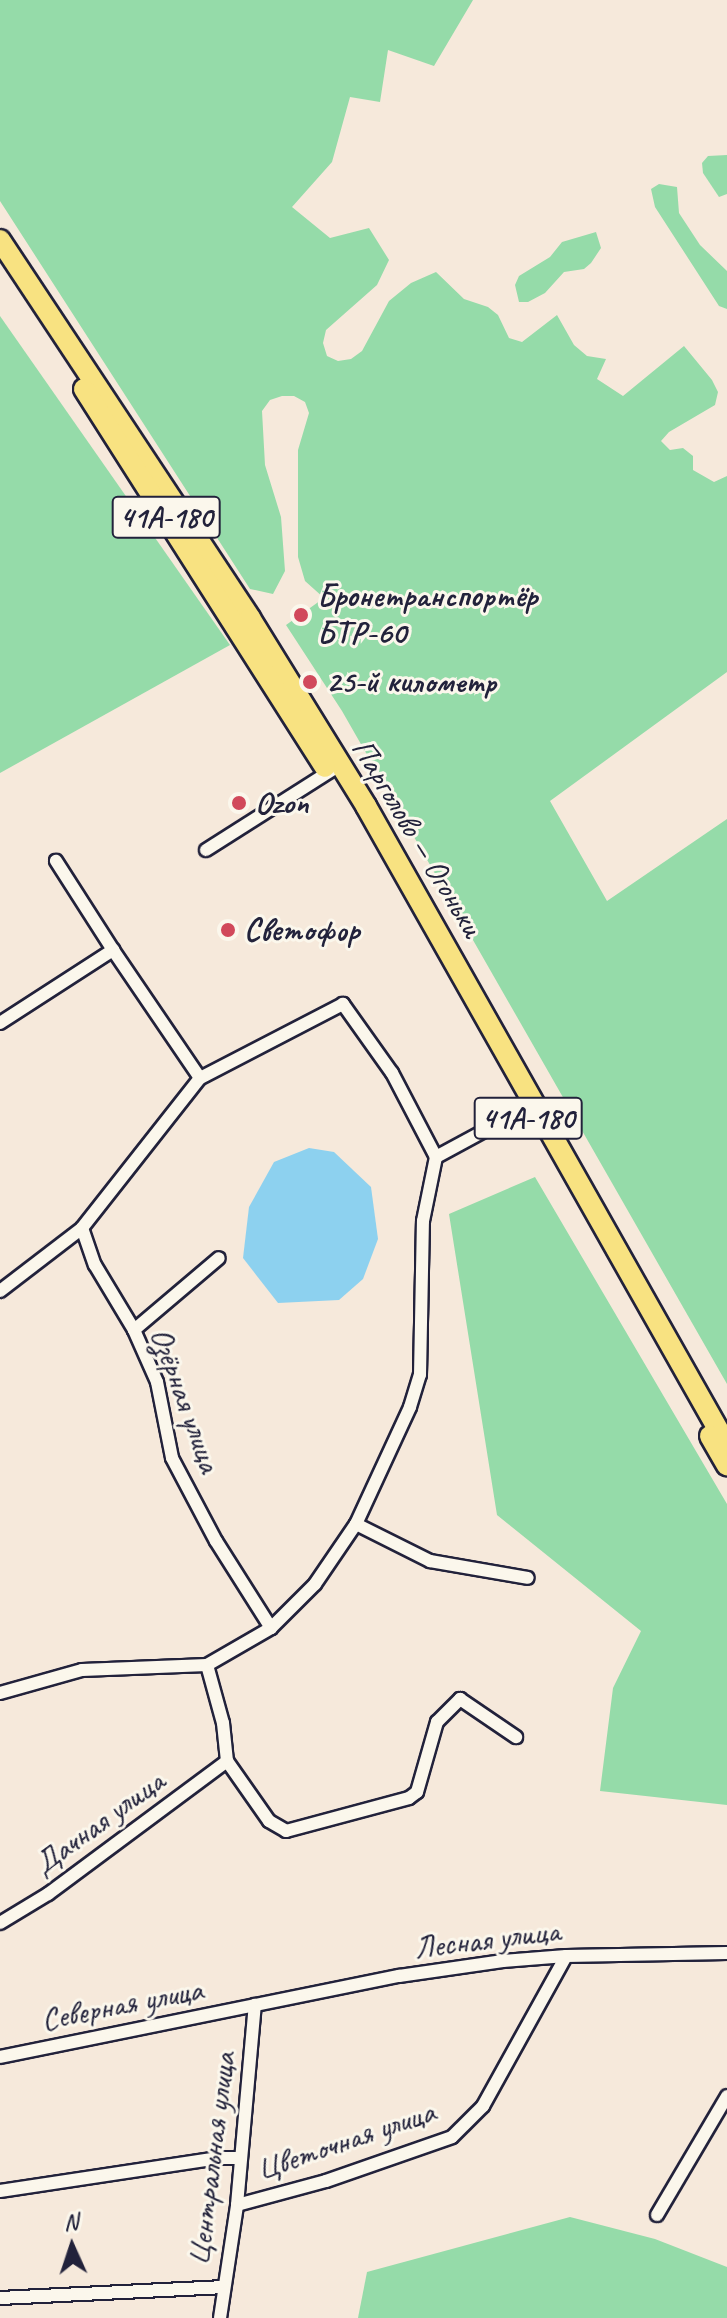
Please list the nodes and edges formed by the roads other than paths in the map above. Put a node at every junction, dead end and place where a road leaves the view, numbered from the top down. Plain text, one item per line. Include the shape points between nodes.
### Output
1 (0, 240) edge
2 (0, 263) edge
3 (334, 768) junction
4 (206, 850) dead end
5 (56, 861) dead end
6 (113, 950) junction
7 (0, 1023) edge
8 (200, 1078) junction
9 (523, 1110) junction
10 (436, 1157) junction
11 (82, 1228) junction
12 (219, 1258) dead end
13 (0, 1291) edge
14 (134, 1330) junction
15 (727, 1445) edge
16 (727, 1465) edge
17 (356, 1524) junction
18 (528, 1578) dead end
19 (271, 1628) junction
20 (207, 1665) junction
21 (0, 1693) edge
22 (516, 1737) dead end
23 (227, 1761) junction
24 (0, 1923) edge
25 (727, 1953) edge
26 (566, 1956) junction
27 (255, 2005) junction
28 (0, 2057) edge
29 (727, 2096) edge
30 (241, 2158) junction
31 (0, 2191) edge
32 (237, 2205) junction
33 (657, 2215) dead end
34 (224, 2287) junction
35 (0, 2298) edge
36 (220, 2318) edge

1 - 3 main road, Парголово — Огоньки / 41А-180 via 250,618
2 - 3 main road, Парголово — Огоньки / 41А-180
3 - 4 street
3 - 9 main road, Парголово — Огоньки / 41А-180
3 - 15 main road, Парголово — Огоньки / 41А-180 via 433,919
5 - 6 street
6 - 7 street
6 - 8 street
8 - 10 street via 343,1004 392,1073
8 - 11 street
9 - 10 street
9 - 16 main road, Парголово — Огоньки / 41А-180
10 - 17 street via 423,1221 420,1375
11 - 13 street
11 - 14 street, Озёрная улица via 95,1265
12 - 14 street
14 - 19 street, Озёрная улица via 157,1382 172,1458
17 - 18 street via 430,1561
17 - 19 street via 315,1584
19 - 20 street
20 - 21 street via 82,1670
20 - 23 street
22 - 23 street via 460,1699 437,1722 417,1792 286,1831 269,1821
23 - 24 street, Дачная улица via 48,1894
25 - 26 street, Лесная улица
26 - 27 street, Лесная улица via 399,1976
26 - 32 street, Цветочная улица via 483,2106 452,2137
27 - 28 street, Северная улица
27 - 30 street, Центральная улица
29 - 33 street
30 - 31 street
30 - 32 street, Центральная улица
32 - 34 street, Центральная улица
34 - 35 street
34 - 36 street, Центральная улица

